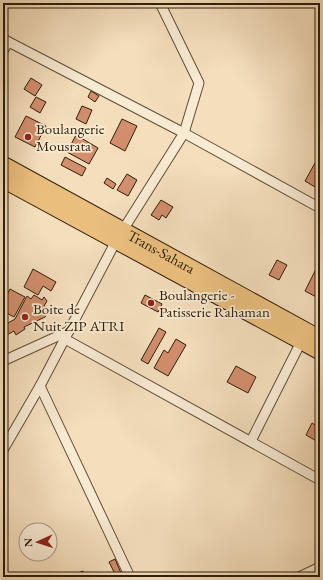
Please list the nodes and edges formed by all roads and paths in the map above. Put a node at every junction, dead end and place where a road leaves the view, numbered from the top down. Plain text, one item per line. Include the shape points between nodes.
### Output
1 (160, 3) edge
2 (5, 40) edge
3 (3, 51) edge
4 (184, 133) junction
5 (3, 164) edge
6 (3, 180) edge
7 (320, 208) edge
8 (119, 235) junction
9 (222, 291) junction
10 (67, 335) junction
11 (301, 342) junction
12 (320, 348) edge
13 (3, 361) edge
14 (40, 386) junction
15 (251, 442) junction
16 (3, 450) edge
17 (320, 480) edge
18 (320, 567) edge
19 (130, 577) edge
20 (299, 577) edge

1 - 4 street via 199,83
2 - 3 street
2 - 4 street
4 - 7 street
4 - 8 street
5 - 8 main road, Trans-Sahara
6 - 8 main road, Trans-Sahara
8 - 9 main road, Trans-Sahara
8 - 10 street
9 - 11 main road, Trans-Sahara
9 - 12 main road, Trans-Sahara
10 - 13 street
10 - 14 street
10 - 15 street
11 - 12 main road, Trans-Sahara
11 - 15 street
14 - 16 street
14 - 19 street
15 - 17 street
18 - 20 street

